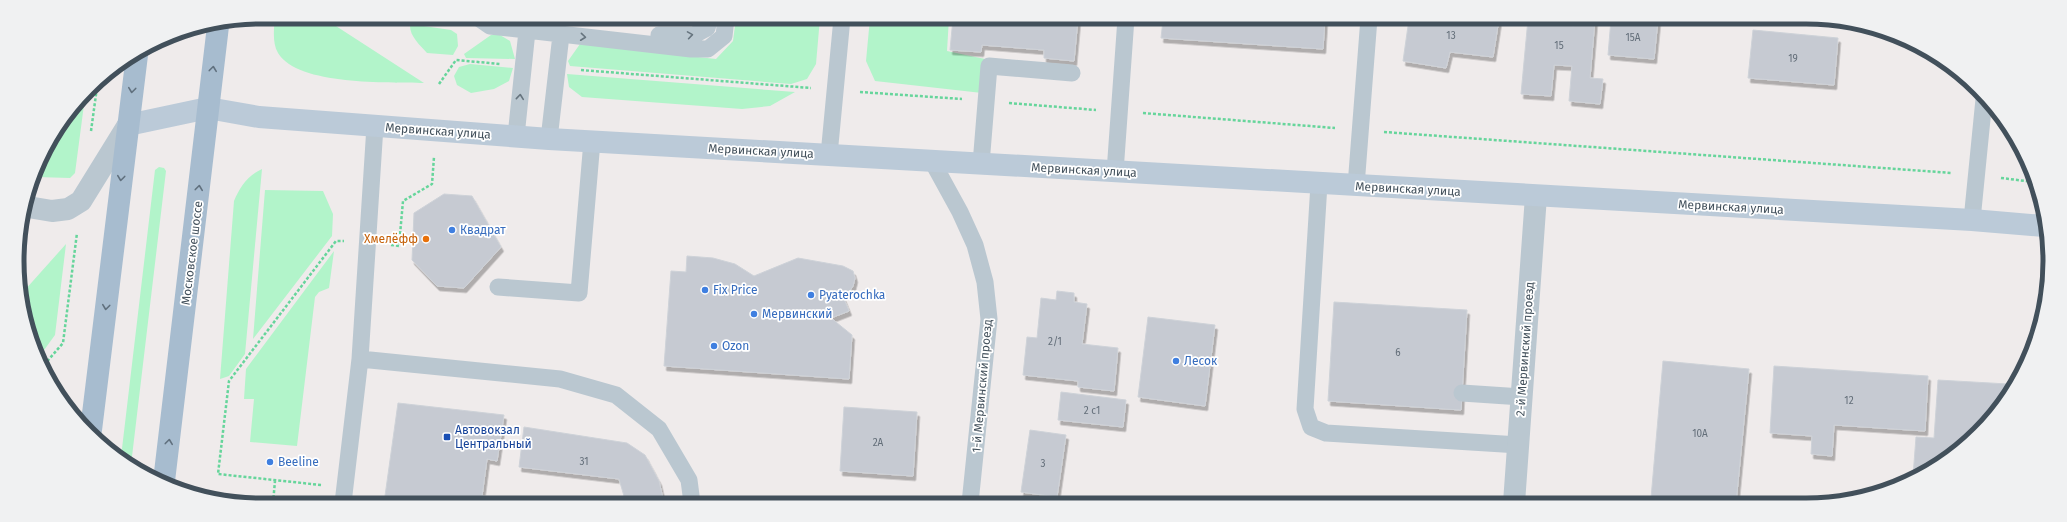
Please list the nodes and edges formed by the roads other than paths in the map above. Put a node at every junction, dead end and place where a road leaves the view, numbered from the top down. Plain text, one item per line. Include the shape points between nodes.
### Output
1 (487, 24) edge
2 (708, 24) edge
3 (725, 24) edge
4 (841, 24) edge
5 (1126, 24) edge
6 (1369, 24) edge
7 (218, 28) edge
8 (527, 31) junction
9 (562, 35) junction
10 (611, 40) junction
11 (136, 59) edge
12 (1072, 73) dead end
13 (1983, 104) edge
14 (208, 108) junction
15 (128, 125) junction
16 (375, 126) junction
17 (516, 136) junction
18 (549, 139) junction
19 (592, 141) junction
20 (829, 155) junction
21 (932, 161) junction
22 (981, 164) junction
23 (1115, 172) junction
24 (1319, 184) junction
25 (1356, 186) junction
26 (1536, 196) junction
27 (31, 207) edge
28 (1972, 220) junction
29 (2040, 226) edge
30 (498, 287) dead end
31 (360, 359) junction
32 (1462, 393) dead end
33 (1522, 396) junction
34 (90, 426) edge
35 (1518, 445) junction
36 (164, 478) edge
37 (344, 495) edge
38 (691, 498) edge
39 (971, 498) edge
40 (1514, 498) edge

1 - 8 lane
10 -> 2 lane via 625,32 694,35 707,28
3 - 10 lane via 724,36 708,49
4 - 20 lane
5 - 23 lane
6 - 25 lane
14 -> 7 main road, Московское шоссе
8 - 9 lane
17 -> 8 lane
9 -> 10 lane
9 - 18 lane
11 -> 15 main road
12 - 22 lane via 990,66
13 - 28 lane
14 - 15 street, Мервинская улица
14 - 16 street, Мервинская улица via 259,117
36 -> 14 main road, Московское шоссе
15 - 27 street via 81,201 68,209 52,211
15 -> 34 main road
16 - 17 street, Мервинская улица
16 - 31 lane
17 - 18 street, Мервинская улица
18 - 19 street, Мервинская улица
19 - 20 street, Мервинская улица
19 - 30 lane via 579,293
20 - 21 street, Мервинская улица
21 - 22 street, Мервинская улица
21 - 39 lane, 1-й Мервинский проезд via 975,245 985,282 989,319
22 - 23 street, Мервинская улица
23 - 24 street, Мервинская улица
24 - 25 street, Мервинская улица
24 - 35 lane via 1305,409 1311,427 1326,433
25 - 26 street, Мервинская улица
26 - 28 street, Мервинская улица
26 - 33 street, 2-й Мервинский проезд
28 - 29 street, Мервинская улица
31 - 37 lane
31 - 38 lane via 560,379 616,395 659,429 689,480
32 - 33 lane
33 - 35 street, 2-й Мервинский проезд
35 - 40 street, 2-й Мервинский проезд

